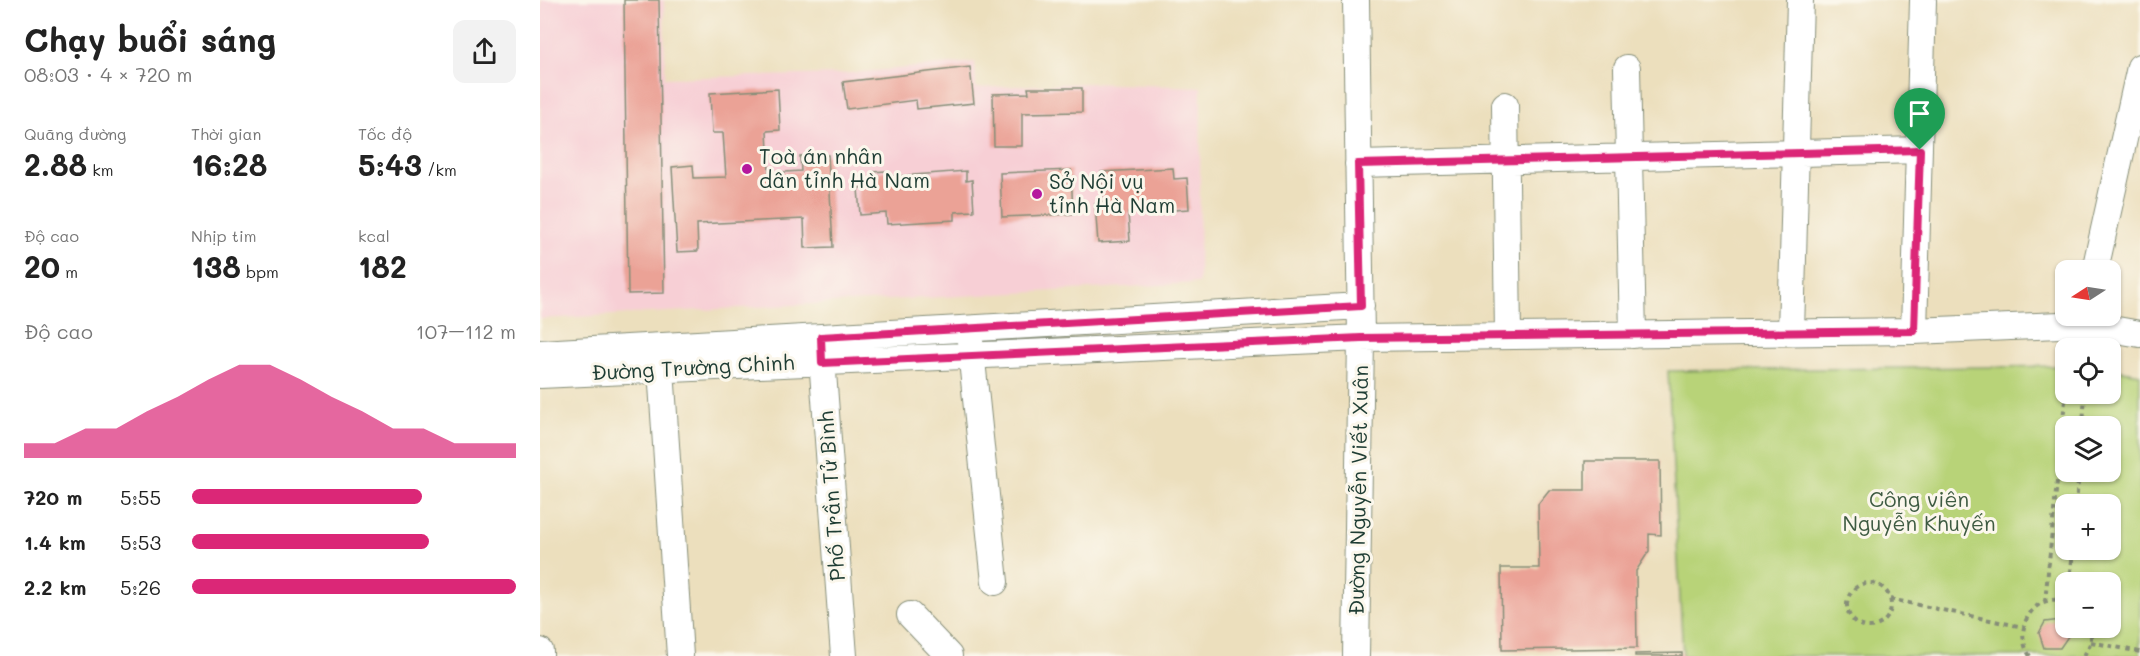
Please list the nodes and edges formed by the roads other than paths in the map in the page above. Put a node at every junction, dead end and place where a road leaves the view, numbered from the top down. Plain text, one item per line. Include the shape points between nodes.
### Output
1 (1356, 0) edge
2 (1800, 0) edge
3 (1923, 0) edge
4 (2140, 67) edge
5 (1627, 68) dead end
6 (1505, 105) dead end
7 (1920, 150) junction
8 (1796, 153) junction
9 (1628, 158) junction
10 (1507, 160) junction
11 (1358, 164) junction
12 (2097, 260) edge
13 (1361, 306) junction
14 (1160, 318) junction
15 (2055, 322) edge
16 (2108, 326) edge
17 (969, 328) junction
18 (1914, 331) junction
19 (1791, 332) junction
20 (2140, 334) edge
21 (1633, 335) junction
22 (1508, 336) junction
23 (821, 337) junction
24 (1361, 338) junction
25 (1161, 347) junction
26 (540, 353) edge
27 (971, 356) junction
28 (659, 358) junction
29 (822, 363) junction
30 (540, 375) edge
31 (995, 582) dead end
32 (910, 615) dead end
33 (540, 651) edge
34 (540, 656) edge
35 (680, 656) edge
36 (844, 656) edge
37 (949, 656) edge
38 (1356, 656) edge

1 - 11 street, Đường Nguyễn Viết Xuân
2 - 8 street
3 - 7 street
4 - 12 street
5 - 9 street
6 - 10 street
7 - 8 street
7 - 18 street
8 - 9 street
8 - 19 street
9 - 10 street
9 - 21 street
10 - 11 street
10 - 22 street
11 - 13 street, Đường Nguyễn Viết Xuân
13 - 14 street, Đường Trường Chinh
13 - 24 street, Đường Nguyễn Viết Xuân
14 - 17 street, Đường Trường Chinh
14 - 25 street
15 - 18 street, Đường Trường Chinh
16 - 20 street, Đường Trường Chinh
17 - 23 street, Đường Trường Chinh
17 - 27 street
18 - 19 street, Đường Trường Chinh
19 - 21 street, Đường Trường Chinh
21 - 22 street, Đường Trường Chinh
22 - 24 street, Đường Trường Chinh
23 - 28 street, Đường Trường Chinh
23 - 29 street, Phố Trần Tử Bình
24 - 25 street, Đường Trường Chinh
24 - 38 street, Đường Nguyễn Viết Xuân
25 - 27 street, Đường Trường Chinh
26 - 28 street, Đường Trường Chinh
27 - 29 street, Đường Trường Chinh
27 - 31 street
28 - 29 street, Đường Trường Chinh
28 - 30 street, Đường Trường Chinh
28 - 35 street
29 - 36 street, Phố Trần Tử Bình
32 - 37 street
33 - 34 street

